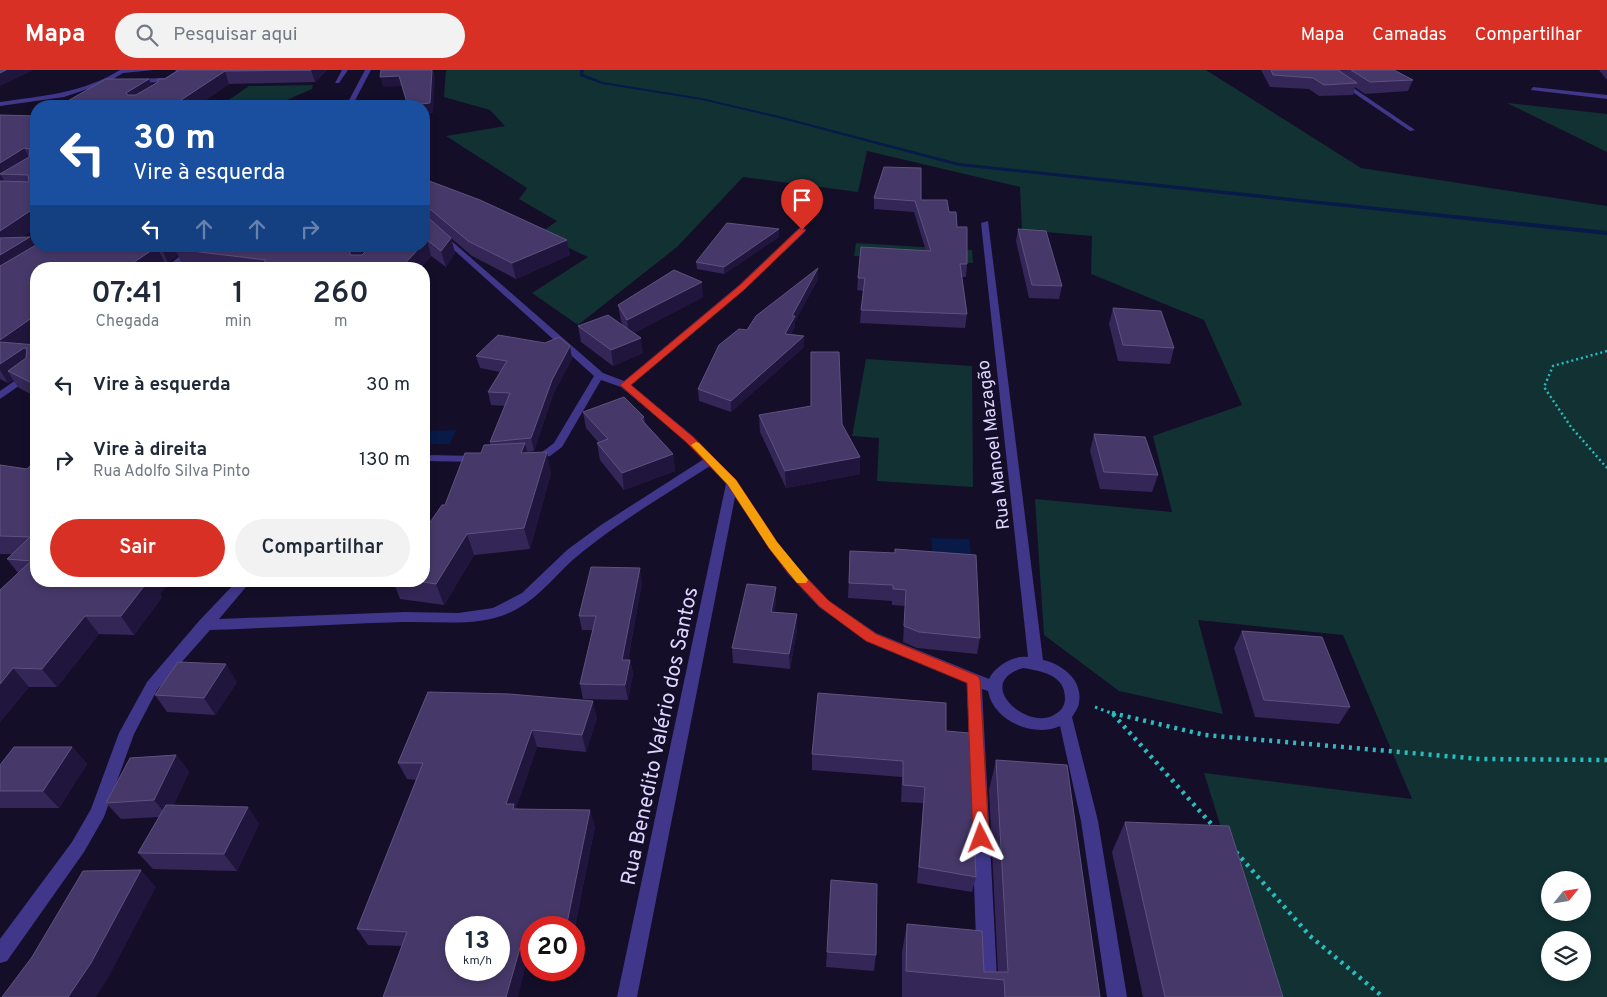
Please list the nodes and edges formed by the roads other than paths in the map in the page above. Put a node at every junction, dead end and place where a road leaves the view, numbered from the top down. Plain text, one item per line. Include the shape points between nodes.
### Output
1 (122, 70) edge
2 (151, 70) edge
3 (178, 70) edge
4 (345, 70) edge
5 (368, 70) edge
6 (1323, 70) edge
7 (106, 81) junction
8 (337, 82) dead end
9 (1533, 89) dead end
10 (1607, 97) edge
11 (35, 100) edge
12 (352, 100) edge
13 (30, 101) edge
14 (0, 104) edge
15 (1412, 130) dead end
16 (430, 224) edge
17 (985, 224) dead end
18 (802, 230) dead end
19 (190, 252) edge
20 (177, 262) edge
21 (30, 374) edge
22 (599, 375) junction
23 (625, 385) junction
24 (0, 396) edge
25 (430, 458) edge
26 (497, 459) edge
27 (516, 459) edge
28 (711, 460) junction
29 (732, 483) junction
30 (239, 587) edge
31 (204, 625) junction
32 (1036, 663) junction
33 (974, 680) junction
34 (995, 688) junction
35 (1064, 718) junction
36 (0, 954) edge
37 (627, 997) edge
38 (988, 997) edge
39 (1117, 997) edge

1 - 2 street
1 - 7 street
3 - 7 street via 166,80
4 - 8 street
5 - 12 street
6 - 15 street
7 - 11 street via 52,98
9 - 10 street
13 - 14 street
16 - 22 street
17 - 32 street, Rua Manoel Mazagão
18 - 23 street via 742,288
19 - 20 street
21 - 24 street
22 - 23 street
22 - 27 street via 558,446 546,454
23 - 28 street
25 - 26 street
28 - 29 street
28 - 31 street via 572,553 527,596 492,613 471,618 426,616
29 - 33 street via 773,545 824,604 871,638
29 - 37 street, Rua Benedito Valério dos Santos
30 - 31 street
31 - 36 street via 152,686 127,733 98,812 78,847
32 - 34 street via 1023,662 1002,670 996,678
32 - 35 street via 1059,672 1073,690 1071,710
33 - 34 street
33 - 38 street
34 - 35 street via 1002,706 1021,720 1044,724
35 - 39 street via 1085,796

